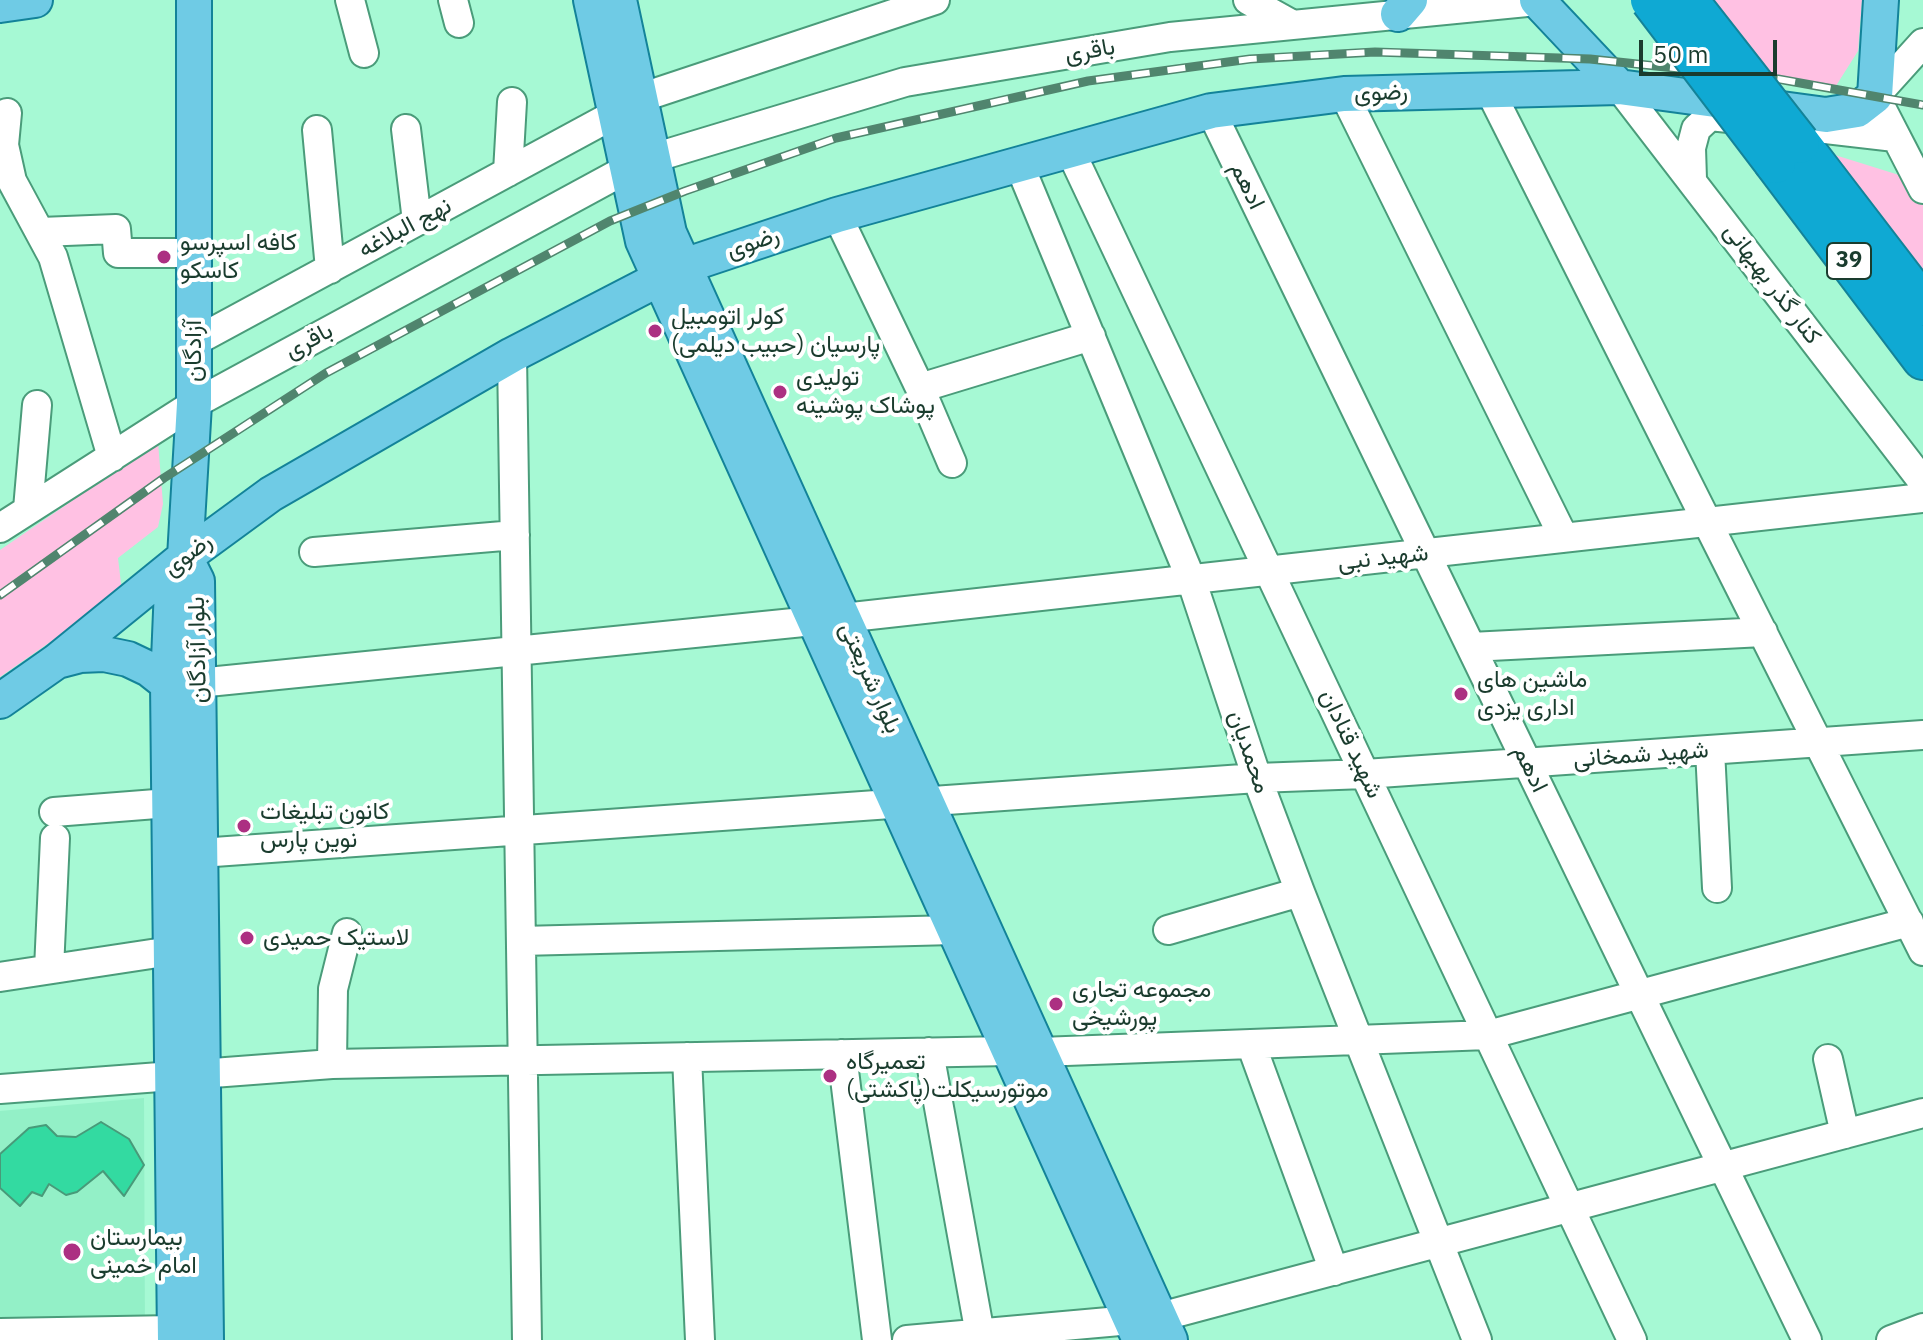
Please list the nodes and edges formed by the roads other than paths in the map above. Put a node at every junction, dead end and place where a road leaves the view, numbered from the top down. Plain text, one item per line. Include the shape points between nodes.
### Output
1 (35, 0) edge
2 (194, 0) edge
3 (350, 0) edge
4 (591, 0) edge
5 (619, 0) edge
6 (935, 0) edge
7 (1248, 0) edge
8 (1327, 0) edge
9 (1537, 0) edge
10 (1651, 0) edge
11 (1687, 0) edge
12 (1881, 0) edge
13 (0, 5) edge
14 (1404, 7) edge
15 (1359, 18) junction
16 (1293, 25) junction
17 (1923, 43) edge
18 (364, 53) dead end
19 (1619, 87) junction
20 (1489, 89) junction
21 (1344, 94) junction
22 (1875, 96) junction
23 (512, 102) dead end
24 (628, 106) junction
25 (1211, 111) junction
26 (7, 113) dead end
27 (406, 129) dead end
28 (317, 130) dead end
29 (1895, 137) junction
30 (1069, 148) junction
31 (1787, 153) junction
32 (640, 164) junction
33 (1019, 164) junction
34 (508, 172) junction
35 (1692, 179) junction
36 (1923, 189) edge
37 (837, 215) junction
38 (417, 221) junction
39 (41, 232) junction
40 (194, 253) junction
41 (330, 269) junction
42 (671, 272) junction
43 (1923, 305) edge
44 (1091, 336) junction
45 (194, 342) junction
46 (512, 355) junction
47 (1923, 359) edge
48 (920, 388) junction
49 (194, 404) junction
50 (37, 405) dead end
51 (112, 457) junction
52 (952, 463) dead end
53 (1923, 482) edge
54 (1923, 498) edge
55 (28, 509) junction
56 (1708, 522) junction
57 (0, 528) edge
58 (515, 535) junction
59 (1564, 538) junction
60 (314, 552) dead end
61 (1426, 553) junction
62 (185, 557) junction
63 (1269, 571) junction
64 (1191, 579) junction
65 (828, 618) junction
66 (1763, 632) junction
67 (1471, 647) junction
68 (516, 650) junction
69 (57, 661) junction
70 (183, 684) junction
71 (0, 701) edge
72 (1923, 735) edge
73 (1819, 742) junction
74 (1710, 750) junction
75 (1527, 762) junction
76 (1365, 774) junction
77 (1257, 778) junction
78 (169, 803) junction
79 (912, 804) junction
80 (519, 831) junction
81 (200, 853) junction
82 (1717, 888) dead end
83 (1300, 892) junction
84 (1909, 922) junction
85 (954, 930) junction
86 (1168, 930) dead end
87 (347, 933) dead end
88 (521, 941) junction
89 (171, 951) junction
90 (1923, 951) edge
91 (49, 969) junction
92 (0, 977) edge
93 (1640, 994) junction
94 (1488, 1035) junction
95 (1358, 1041) junction
96 (1251, 1044) junction
97 (929, 1052) junction
98 (1024, 1052) junction
99 (842, 1054) junction
100 (687, 1057) junction
101 (1828, 1059) dead end
102 (523, 1061) junction
103 (332, 1064) junction
104 (188, 1074) junction
105 (0, 1089) edge
106 (1923, 1113) edge
107 (1845, 1134) junction
108 (1723, 1166) junction
109 (1570, 1207) junction
110 (1440, 1242) junction
111 (1334, 1271) junction
112 (1923, 1328) edge
113 (1150, 1329) edge
114 (0, 1333) edge
115 (186, 1337) edge
116 (980, 1337) edge
117 (527, 1340) edge
118 (700, 1340) edge
119 (877, 1340) edge
120 (907, 1340) edge
121 (1477, 1340) edge
122 (1632, 1340) edge
123 (1807, 1340) edge
124 (1891, 1340) edge

1 - 13 main road
2 - 40 main road, آزادگان
3 - 18 street
4 - 24 main road, بلوار شریعتی
5 - 24 main road, بلوار شریعتی
6 - 24 street, نهج البلاغه
7 - 16 street
8 - 15 street
9 - 14 street, باقری
9 - 19 main road
10 - 31 highway, 39, bridge
11 - 31 highway, 39, bridge
12 - 22 main road
14 - 15 street, باقری
15 - 16 street, باقری
16 - 32 street, باقری via 1170,37 905,82
17 - 22 street
19 - 20 main road, رضوی
19 - 22 main road, رضوی via 1826,115 1857,110
19 - 35 street, کنار گذر بهبهانی
20 - 21 main road, رضوی
20 - 56 street
21 - 25 main road, رضوی
21 - 59 street
22 - 29 street
23 - 34 street
24 - 32 main road, بلوار شریعتی
24 - 34 street, نهج البلاغه
25 - 30 main road, رضوی
25 - 61 street, ادهم
26 - 39 street via 4,145 12,181
27 - 38 street
28 - 41 street
29 - 35 street via 1710,116 1696,129
29 - 36 street
30 - 33 main road, رضوی
30 - 63 street, شهید قنادان
31 - 43 highway, 39
31 - 47 highway, 39
32 - 42 main road, بلوار شریعتی via 643,241
32 - 49 street, باقری
33 - 37 main road, رضوی
33 - 44 street, محمدیان
34 - 38 street, نهج البلاغه
35 - 53 street, کنار گذر بهبهانی
37 - 42 main road, رضوی
37 - 48 street
38 - 41 street, نهج البلاغه
39 - 40 street via 116,229 118,253
39 - 51 street via 67,301
40 - 45 main road, آزادگان
41 - 45 street, نهج البلاغه
42 - 46 main road, رضوی
42 - 65 main road, بلوار شریعتی
44 - 48 street
44 - 64 street, محمدیان
45 - 49 main road, آزادگان
46 - 58 street
46 - 62 main road, رضوی via 303,473
48 - 52 street
49 - 51 street, باقری
49 - 62 main road, آزادگان
50 - 55 street
51 - 55 street, باقری
54 - 56 street, شهید نبی
55 - 57 street, باقری
56 - 59 street, شهید نبی
56 - 66 street
58 - 60 street
58 - 68 street
59 - 61 street, شهید نبی
61 - 63 street, شهید نبی
61 - 67 street, ادهم
62 - 69 main road, رضوی
62 - 70 main road, بلوار آزادگان via 197,581
63 - 64 street, شهید نبی
63 - 76 street, شهید قنادان
64 - 65 street, شهید نبی
64 - 77 street, محمدیان
65 - 68 street, شهید نبی
65 - 79 main road, بلوار شریعتی
66 - 67 street
66 - 73 street
67 - 75 street, ادهم
68 - 70 street, شهید نبی
68 - 80 street
69 - 70 main road via 104,654
69 - 71 main road, رضوی
70 - 78 main road, بلوار آزادگان
70 - 81 main road, بلوار آزادگان
72 - 73 street, شهید شمخانی
73 - 74 street, شهید شمخانی
73 - 84 street
74 - 75 street, شهید شمخانی
74 - 82 street
75 - 76 street, شهید شمخانی
75 - 93 street, ادهم
76 - 77 street, شهید شمخانی
76 - 94 street, شهید قنادان
77 - 79 street, شهید شمخانی
77 - 83 street, محمدیان
78 - 89 main road, بلوار آزادگان
78 - 91 street via 54,825
79 - 80 street, شهید شمخانی
79 - 85 main road, بلوار شریعتی
79 - 98 main road, بلوار شریعتی
80 - 81 street, شهید شمخانی
80 - 88 street
81 - 104 main road, بلوار آزادگان
83 - 86 street
83 - 95 street, محمدیان
84 - 90 street
84 - 93 street
85 - 88 street
85 - 98 main road, بلوار شریعتی
87 - 103 street via 333,989
88 - 102 street
89 - 91 street
89 - 104 main road, بلوار آزادگان
91 - 92 street
93 - 94 street
93 - 108 street, ادهم
94 - 95 street
94 - 109 street, شهید قنادان
95 - 96 street
95 - 110 street, محمدیان
96 - 98 street
96 - 111 street
97 - 98 street
97 - 99 street
97 - 116 street
98 - 113 main road, بلوار شریعتی
99 - 100 street
99 - 119 street
100 - 102 street
100 - 118 street
101 - 107 street
102 - 103 street
102 - 117 street
103 - 104 street
104 - 105 street
104 - 115 main road, بلوار آزادگان
106 - 107 street
107 - 108 street
108 - 109 street
108 - 123 street, ادهم
109 - 110 street
109 - 122 street, شهید قنادان
110 - 111 street
110 - 121 street, محمدیان
111 - 113 street
112 - 124 street
113 - 116 street
114 - 115 street
116 - 120 street

